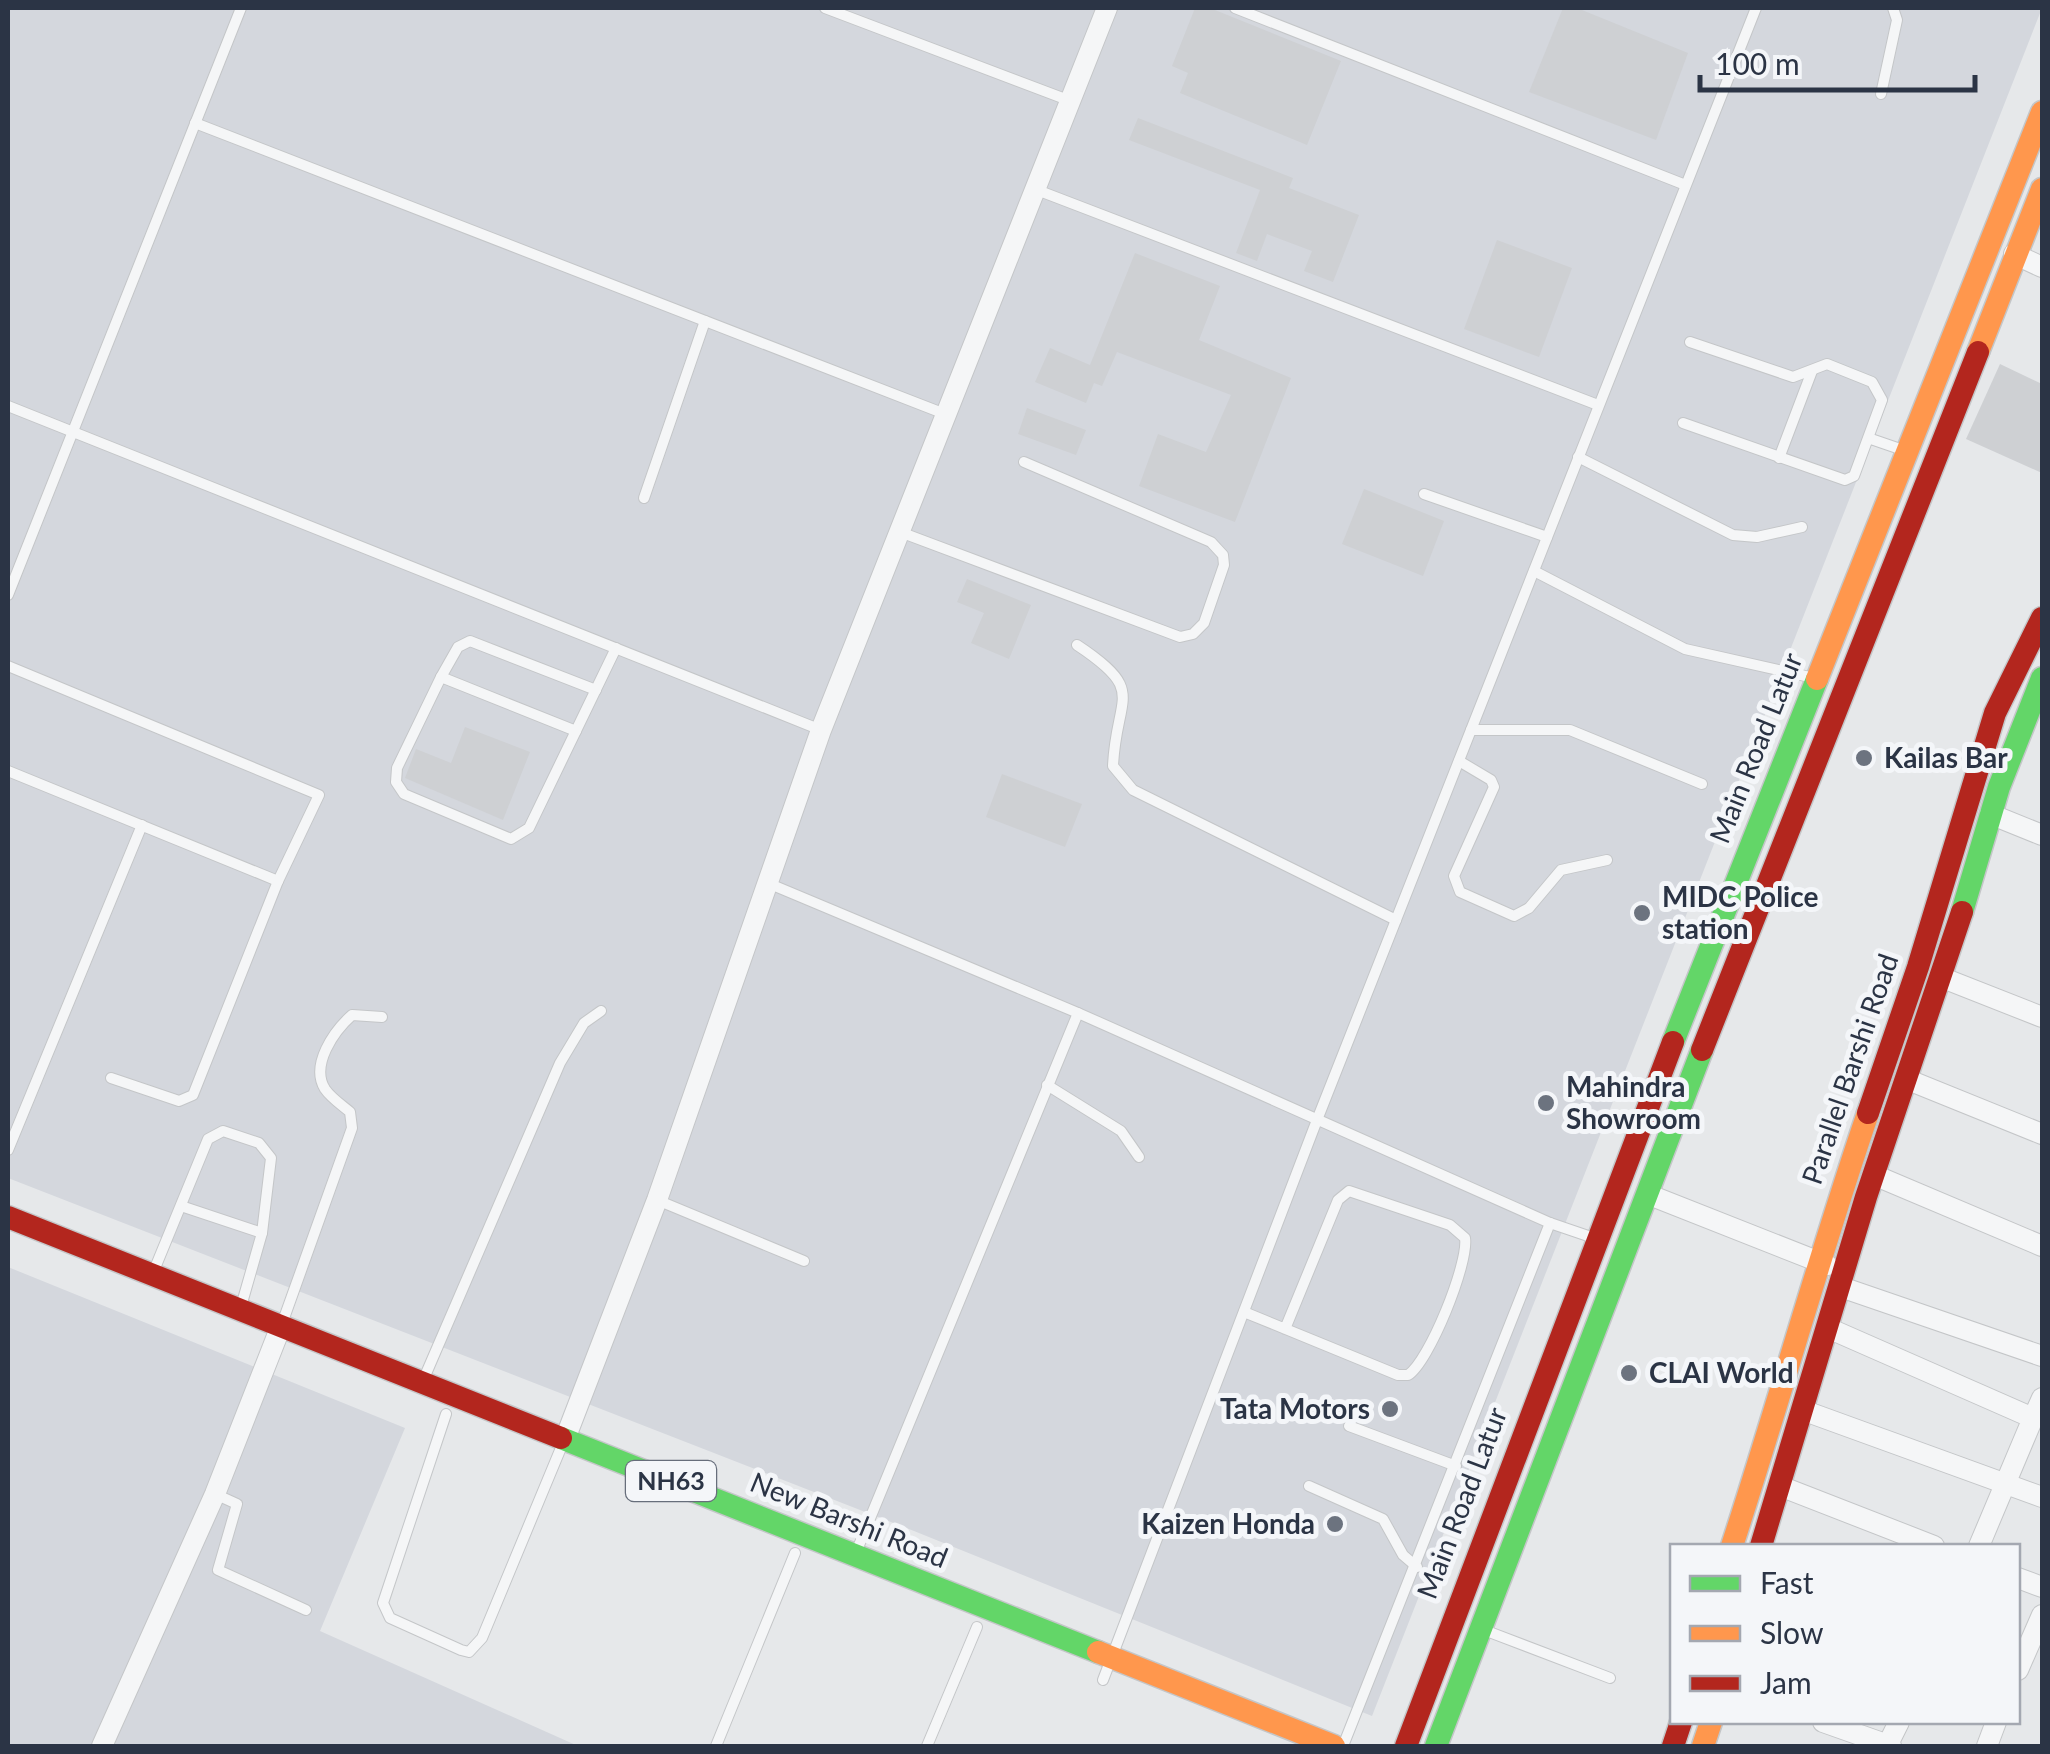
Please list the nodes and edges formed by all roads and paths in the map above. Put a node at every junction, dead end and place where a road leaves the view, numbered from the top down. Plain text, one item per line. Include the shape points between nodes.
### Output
1 (241, 8) edge
2 (829, 8) edge
3 (1107, 8) edge
4 (1235, 8) edge
5 (1756, 8) edge
6 (1893, 8) edge
7 (1880, 94) dead end
8 (1068, 100) junction
9 (2042, 112) edge
10 (194, 123) junction
11 (1683, 184) junction
12 (2042, 189) edge
13 (1036, 190) junction
14 (2014, 254) junction
15 (2042, 266) edge
16 (705, 321) junction
17 (1690, 342) dead end
18 (1812, 370) junction
19 (1598, 405) junction
20 (8, 406) edge
21 (945, 414) junction
22 (1684, 423) dead end
23 (71, 430) junction
24 (1871, 439) junction
25 (1908, 452) junction
26 (1578, 457) junction
27 (1779, 458) junction
28 (1024, 462) dead end
29 (1424, 494) dead end
30 (644, 498) dead end
31 (1802, 527) dead end
32 (899, 532) junction
33 (1548, 537) junction
34 (1534, 571) junction
35 (8, 595) edge
36 (2042, 618) edge
37 (1077, 646) dead end
38 (616, 648) junction
39 (8, 666) edge
40 (441, 677) junction
41 (1815, 678) junction
42 (2042, 678) edge
43 (596, 690) junction
44 (821, 730) junction
45 (1471, 730) junction
46 (576, 732) junction
47 (1458, 761) junction
48 (8, 771) edge
49 (1702, 784) dead end
50 (1990, 814) junction
51 (142, 825) junction
52 (2042, 835) edge
53 (1607, 860) dead end
54 (278, 881) junction
55 (770, 884) junction
56 (1396, 920) junction
57 (1943, 978) junction
58 (601, 1010) dead end
59 (1078, 1013) junction
60 (382, 1017) dead end
61 (2042, 1017) edge
62 (111, 1078) dead end
63 (1906, 1079) junction
64 (1047, 1085) junction
65 (1316, 1120) junction
66 (2042, 1134) edge
67 (8, 1150) edge
68 (1140, 1157) dead end
69 (1874, 1175) junction
70 (1647, 1194) junction
71 (657, 1200) junction
72 (181, 1206) junction
73 (8, 1217) edge
74 (1550, 1224) junction
75 (262, 1233) junction
76 (1595, 1238) junction
77 (8, 1240) edge
78 (2042, 1246) edge
79 (1817, 1261) junction
80 (804, 1262) dead end
81 (152, 1273) junction
82 (1841, 1279) junction
83 (240, 1310) junction
84 (1244, 1312) junction
85 (1828, 1328) junction
86 (1285, 1329) junction
87 (277, 1336) junction
88 (2042, 1356) edge
89 (423, 1382) junction
90 (2042, 1398) edge
91 (1805, 1411) junction
92 (446, 1414) junction
93 (2033, 1418) junction
94 (1350, 1426) dead end
95 (561, 1448) junction
96 (1456, 1466) junction
97 (2004, 1484) junction
98 (1309, 1486) dead end
99 (1780, 1486) junction
100 (216, 1494) junction
101 (2042, 1497) edge
102 (1733, 1544) edge
103 (1762, 1544) edge
104 (1929, 1544) edge
105 (1980, 1544) edge
106 (795, 1553) junction
107 (855, 1556) junction
108 (1417, 1567) junction
109 (306, 1610) dead end
110 (2042, 1616) edge
111 (978, 1628) junction
112 (1479, 1628) junction
113 (2020, 1666) edge
114 (1111, 1676) junction
115 (1610, 1678) dead end
116 (1828, 1724) edge
117 (102, 1746) edge
118 (716, 1746) edge
119 (927, 1746) edge
120 (1334, 1746) edge
121 (1343, 1746) edge
122 (1406, 1746) edge
123 (1436, 1746) edge
124 (1889, 1746) edge

1 - 10 lane
2 - 8 lane
3 - 8 street
4 - 11 lane
5 - 11 lane
6 - 7 lane via 1897,20
8 - 13 street
9 - 25 main road, Main Road Latur
10 - 16 lane
10 - 23 lane
11 - 19 lane
12 - 14 main road
13 - 19 lane
13 - 21 street
14 - 15 street
14 - 70 main road
16 - 21 lane
16 - 30 lane
17 - 18 lane via 1792,378
18 - 24 lane via 1835,366 1878,387 1882,400
18 - 27 lane
19 - 26 lane
20 - 23 lane
21 - 32 street
22 - 27 lane
23 - 35 lane
23 - 38 lane
24 - 25 lane
24 - 27 lane via 1850,479
25 - 41 main road, Main Road Latur
26 - 31 lane via 1733,535
26 - 33 lane
28 - 32 lane via 1211,542 1224,566 1204,623 1180,637
29 - 33 lane
32 - 44 street
33 - 34 lane
34 - 41 lane via 1685,649
34 - 45 lane
36 - 79 main road, Parallel Barshi Road via 1994,714 1918,967
37 - 56 lane via 1121,677 1125,692 1113,766 1132,790
38 - 43 lane
38 - 44 lane
39 - 54 lane via 319,795
40 - 43 lane via 458,647 470,642
40 - 46 lane
40 - 46 lane via 396,782 404,794 511,839 529,828
41 - 76 main road, Main Road Latur
42 - 50 main road
43 - 46 lane
44 - 55 street
45 - 47 lane
45 - 49 lane via 1570,730
47 - 53 lane via 1494,787 1454,876 1460,892 1514,916 1560,870
47 - 56 lane
48 - 51 lane
50 - 52 street
50 - 57 main road
51 - 54 lane
51 - 67 lane
54 - 62 lane via 193,1095 179,1101
55 - 59 lane
55 - 71 street
56 - 65 lane
57 - 61 street
57 - 63 main road
58 - 89 lane via 584,1023 560,1063
59 - 64 lane
59 - 65 lane
60 - 87 lane via 352,1015 321,1064 326,1090 350,1112 352,1128
63 - 66 street
63 - 69 main road
64 - 68 lane via 1121,1131
64 - 107 lane
65 - 74 lane
65 - 84 lane
69 - 78 street
69 - 82 main road
70 - 79 street
70 - 112 main road
71 - 80 lane
71 - 95 street
72 - 75 lane
72 - 75 lane via 208,1140 230,1132 264,1146 271,1158
72 - 81 lane
73 - 81 main road, New Barshi Road / NH63
74 - 76 lane
74 - 96 lane
75 - 83 lane
76 - 122 main road, Main Road Latur
77 - 87 main road, New Barshi Road / NH63
79 - 82 street
79 - 102 main road, Parallel Barshi Road
81 - 83 main road, New Barshi Road / NH63
82 - 85 main road
82 - 88 street
83 - 87 main road, New Barshi Road / NH63
84 - 86 lane
84 - 114 lane
85 - 91 main road
85 - 93 street
86 - 86 lane via 1338,1200 1349,1191 1450,1224 1464,1238 1464,1261 1422,1362 1408,1375
87 - 89 main road, New Barshi Road / NH63
87 - 92 main road, New Barshi Road / NH63
87 - 100 street
89 - 95 main road, New Barshi Road / NH63
90 - 93 street
91 - 97 street
91 - 99 main road
92 - 95 main road, New Barshi Road / NH63
92 - 95 lane via 382,1603 390,1618 461,1650 469,1652 482,1638
93 - 97 street
94 - 96 lane
95 - 106 main road, New Barshi Road / NH63
95 - 107 main road, New Barshi Road / NH63
96 - 108 lane
97 - 101 street
97 - 105 street
98 - 108 lane via 1383,1519
99 - 103 main road
99 - 104 street
100 - 109 lane via 237,1504 218,1570
100 - 117 street
106 - 111 main road, New Barshi Road / NH63
106 - 118 lane
107 - 114 main road, New Barshi Road / NH63
108 - 121 lane
110 - 113 street
111 - 114 main road, New Barshi Road / NH63
111 - 119 lane
112 - 115 lane
112 - 123 main road
114 - 120 main road, New Barshi Road / NH63
116 - 124 street

